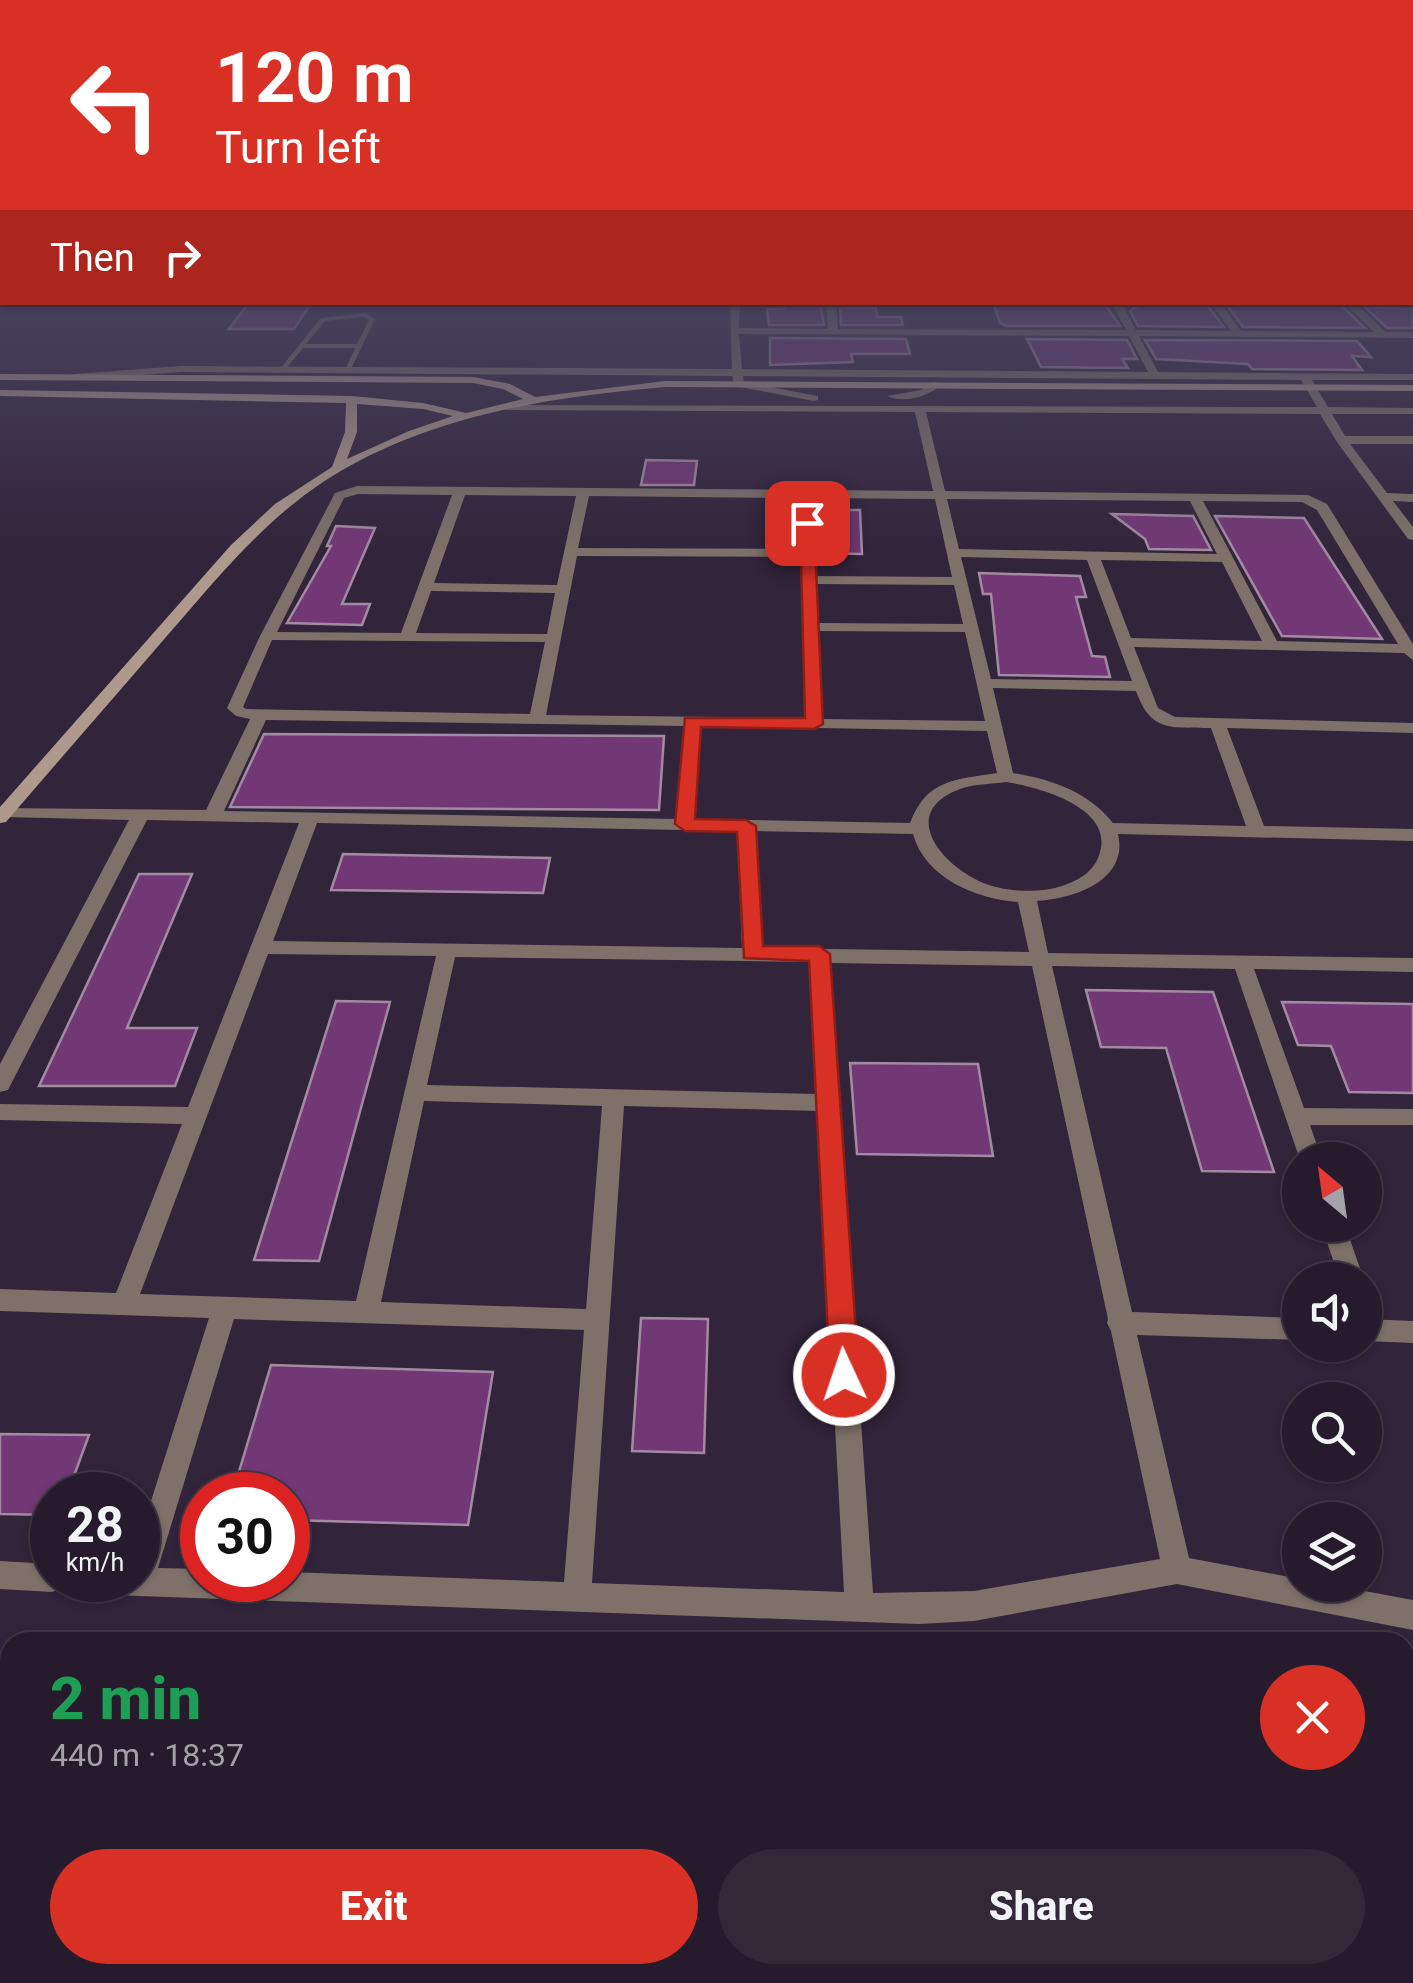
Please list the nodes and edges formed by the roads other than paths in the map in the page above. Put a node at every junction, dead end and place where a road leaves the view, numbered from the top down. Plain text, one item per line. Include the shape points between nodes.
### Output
1 (285, 367) edge
2 (349, 367) edge
3 (737, 367) edge
4 (1150, 367) edge
5 (282, 370) junction
6 (348, 370) junction
7 (1155, 376) junction
8 (0, 377) edge
9 (63, 377) junction
10 (738, 377) junction
11 (1413, 377) edge
12 (207, 378) junction
13 (847, 378) junction
14 (323, 379) junction
15 (1309, 382) junction
16 (938, 384) junction
17 (1413, 388) edge
18 (0, 394) edge
19 (186, 396) junction
20 (318, 398) junction
21 (352, 399) junction
22 (535, 401) junction
23 (509, 406) junction
24 (850, 408) junction
25 (920, 409) junction
26 (1326, 410) junction
27 (1413, 411) edge
28 (470, 417) junction
29 (1341, 440) junction
30 (1413, 440) edge
31 (338, 468) junction
32 (460, 490) junction
33 (583, 492) junction
34 (806, 493) junction
35 (940, 496) junction
36 (1384, 497) junction
37 (1194, 498) junction
38 (1413, 498) edge
39 (1413, 536) edge
40 (571, 552) junction
41 (808, 553) junction
42 (954, 553) junction
43 (1093, 556) junction
44 (1226, 558) junction
45 (809, 580) junction
46 (960, 581) junction
47 (425, 588) junction
48 (564, 589) junction
49 (810, 627) junction
50 (971, 628) junction
51 (267, 636) junction
52 (407, 637) junction
53 (554, 638) junction
54 (1125, 642) junction
55 (1271, 644) junction
56 (1410, 653) edge
57 (984, 683) junction
58 (1142, 686) junction
59 (260, 715) junction
60 (537, 719) junction
61 (692, 722) junction
62 (1216, 723) junction
63 (814, 724) junction
64 (994, 726) junction
65 (1413, 728) edge
66 (1006, 778) junction
67 (2, 815) edge
68 (140, 816) junction
69 (212, 817) junction
70 (310, 818) junction
71 (685, 824) junction
72 (746, 826) junction
73 (1106, 828) junction
74 (917, 829) junction
75 (1257, 831) junction
76 (1413, 835) edge
77 (1026, 896) junction
78 (261, 947) junction
79 (447, 949) junction
80 (752, 953) junction
81 (819, 954) junction
82 (1039, 956) junction
83 (1242, 962) junction
84 (1413, 965) edge
85 (0, 1084) edge
86 (416, 1092) junction
87 (614, 1098) junction
88 (828, 1103) junction
89 (0, 1112) edge
90 (196, 1116) junction
91 (1295, 1116) junction
92 (1413, 1117) edge
93 (1304, 1142) edge
94 (0, 1300) edge
95 (124, 1304) junction
96 (225, 1307) junction
97 (366, 1312) junction
98 (599, 1320) junction
99 (1119, 1324) junction
100 (1282, 1328) edge
101 (1382, 1328) edge
102 (1413, 1332) edge
103 (160, 1512) edge
104 (1178, 1570) junction
105 (0, 1575) edge
106 (30, 1577) edge
107 (160, 1583) edge
108 (576, 1595) junction
109 (858, 1607) junction
110 (1413, 1614) edge

1 - 5 lane
2 - 6 lane
3 - 10 street
4 - 7 street
5 - 6 street
5 - 9 street
6 - 10 street
7 - 13 street
7 - 15 street
8 - 9 main road
9 - 12 main road
10 - 13 main road
10 - 22 main road
10 - 24 street
11 - 15 street
12 - 14 main road
12 - 19 main road
13 - 16 main road
14 - 20 main road via 328,388
14 - 22 main road via 485,381
15 - 16 main road
15 - 17 main road
15 - 26 street
16 - 24 street via 918,394 869,396
18 - 19 main road
19 - 20 main road
20 - 21 main road
21 - 28 main road
21 - 31 main road via 351,432
22 - 23 main road
23 - 24 street
23 - 28 main road
24 - 25 street
25 - 26 street
25 - 35 street
26 - 27 street
26 - 29 street
28 - 31 main road
29 - 30 street
29 - 36 street
31 - 67 main road via 253,531
32 - 33 street
32 - 47 street
32 - 51 street via 357,490 339,496
33 - 34 street
33 - 40 street
34 - 35 street
34 - 41 street
35 - 37 street
35 - 42 street
36 - 38 street
36 - 39 street
37 - 44 street
37 - 56 street via 1319,504
40 - 41 street
40 - 48 street
41 - 45 street
42 - 43 street
42 - 46 street
43 - 44 street
43 - 54 street
44 - 55 street
45 - 46 street
45 - 49 street
46 - 50 street
47 - 48 street
47 - 52 street
48 - 53 street
49 - 50 street
49 - 63 street
50 - 57 street
51 - 52 street
51 - 59 street via 236,704 242,714
52 - 53 street
53 - 60 street
54 - 55 street
54 - 58 street
55 - 56 street
57 - 58 street
57 - 64 street
58 - 62 street via 1159,718
59 - 60 street
59 - 69 street
60 - 61 street
61 - 63 street
61 - 71 street
62 - 65 street
62 - 75 street
63 - 64 street
64 - 66 street
66 - 73 street via 1067,793
66 - 74 street via 942,790 920,814
67 - 68 street
68 - 69 street
68 - 85 street
69 - 70 street
70 - 71 street
70 - 78 street
71 - 72 street
72 - 74 street
72 - 80 street
73 - 75 street
73 - 77 street via 1109,856 1089,881
74 - 77 street via 928,856 958,880
75 - 76 street
77 - 82 street
78 - 79 street
78 - 90 street
79 - 80 street
79 - 86 street
80 - 81 street
81 - 82 street
81 - 88 street
82 - 83 street
82 - 99 street
83 - 84 street
83 - 91 street
86 - 87 street
86 - 97 street
87 - 88 street
87 - 98 street
88 - 109 street
89 - 90 street
90 - 95 street
91 - 92 street
91 - 93 street
94 - 95 street
95 - 96 street
96 - 97 street
96 - 103 street
97 - 98 street
98 - 108 street
99 - 100 street
99 - 104 street
101 - 102 street
104 - 109 street via 974,1606
104 - 110 street
105 - 106 street
107 - 108 street
108 - 109 street

